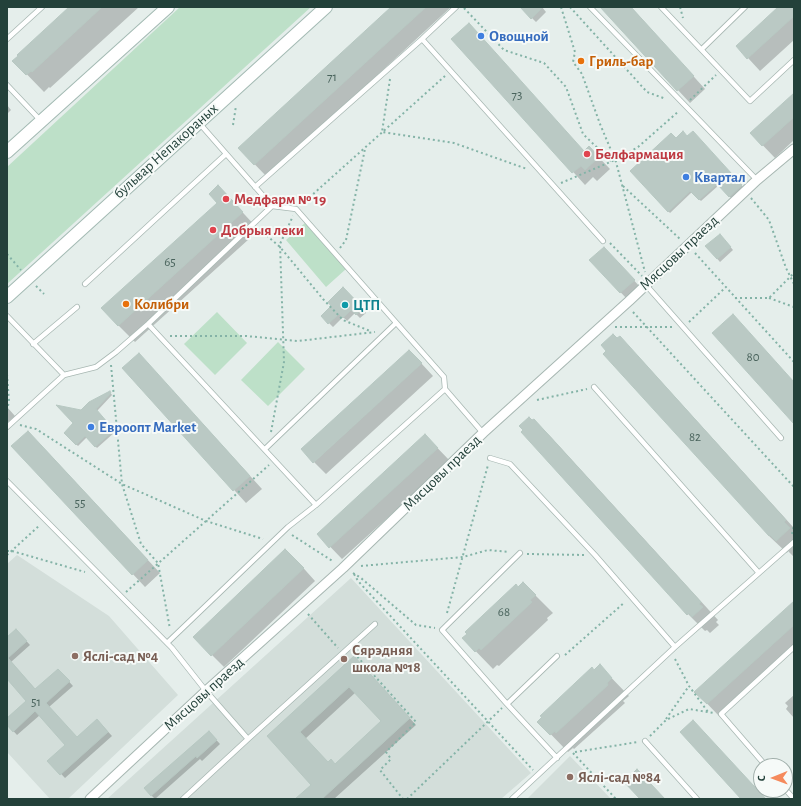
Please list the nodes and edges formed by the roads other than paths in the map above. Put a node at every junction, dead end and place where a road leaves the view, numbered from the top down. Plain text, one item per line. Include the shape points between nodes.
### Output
1 (42, 7) edge
2 (168, 7) edge
3 (326, 7) edge
4 (456, 7) edge
5 (590, 7) edge
6 (661, 7) edge
7 (745, 7) edge
8 (7, 39) edge
9 (422, 39) junction
10 (702, 49) junction
11 (794, 60) edge
12 (7, 85) edge
13 (41, 121) junction
14 (198, 122) junction
15 (793, 151) edge
16 (7, 152) edge
17 (226, 154) junction
18 (757, 180) junction
19 (255, 187) junction
20 (272, 206) junction
21 (604, 241) road end
22 (85, 284) dead end
23 (647, 284) junction
24 (7, 297) edge
25 (77, 307) dead end
26 (7, 316) edge
27 (396, 323) junction
28 (148, 324) junction
29 (33, 344) junction
30 (64, 375) junction
31 (594, 387) road end
32 (445, 389) junction
33 (7, 427) edge
34 (483, 433) junction
35 (781, 438) dead end
36 (265, 449) junction
37 (490, 458) road end
38 (7, 481) edge
39 (316, 505) junction
40 (794, 542) edge
41 (520, 553) road end
42 (759, 573) junction
43 (375, 624) dead end
44 (676, 647) junction
45 (794, 647) edge
46 (172, 648) junction
47 (557, 656) road end
48 (206, 691) junction
49 (507, 704) junction
50 (248, 739) junction
51 (645, 741) road end
52 (557, 758) junction
53 (759, 758) edge
54 (90, 799) edge
55 (183, 799) edge
56 (512, 799) edge
57 (697, 799) edge

1 - 8 lane
2 - 13 main road
3 - 14 main road, бульвар Непакораных
4 - 9 lane
5 - 18 lane
6 - 10 lane
7 - 10 lane
9 - 19 lane
9 - 21 lane
10 - 11 lane via 750,101
12 - 13 lane
13 - 16 main road
14 - 17 lane
14 - 24 main road, бульвар Непакораных
15 - 18 street, Мясцовы праезд
17 - 19 lane
17 - 22 lane
18 - 23 street, Мясцовы праезд
19 - 20 lane
20 - 27 lane via 296,209
20 - 28 lane
23 - 34 street, Мясцовы праезд
23 - 35 lane
25 - 29 lane
26 - 29 lane
27 - 32 lane via 444,377
27 - 36 lane
28 - 30 lane via 96,367
28 - 36 lane
29 - 30 lane
30 - 33 lane
31 - 42 lane
32 - 34 lane
32 - 39 lane
34 - 48 street, Мясцовы праезд via 343,568
36 - 39 lane
37 - 44 lane via 510,464
38 - 46 lane
39 - 46 lane via 284,530 172,638 167,643
40 - 42 lane
41 - 49 lane via 442,630
42 - 44 lane
43 - 50 lane
44 - 52 lane
45 - 53 lane via 721,714
46 - 48 lane
47 - 49 lane
48 - 50 lane
48 - 54 street, Мясцовы праезд
49 - 52 lane
50 - 55 lane
51 - 57 lane
52 - 56 lane

